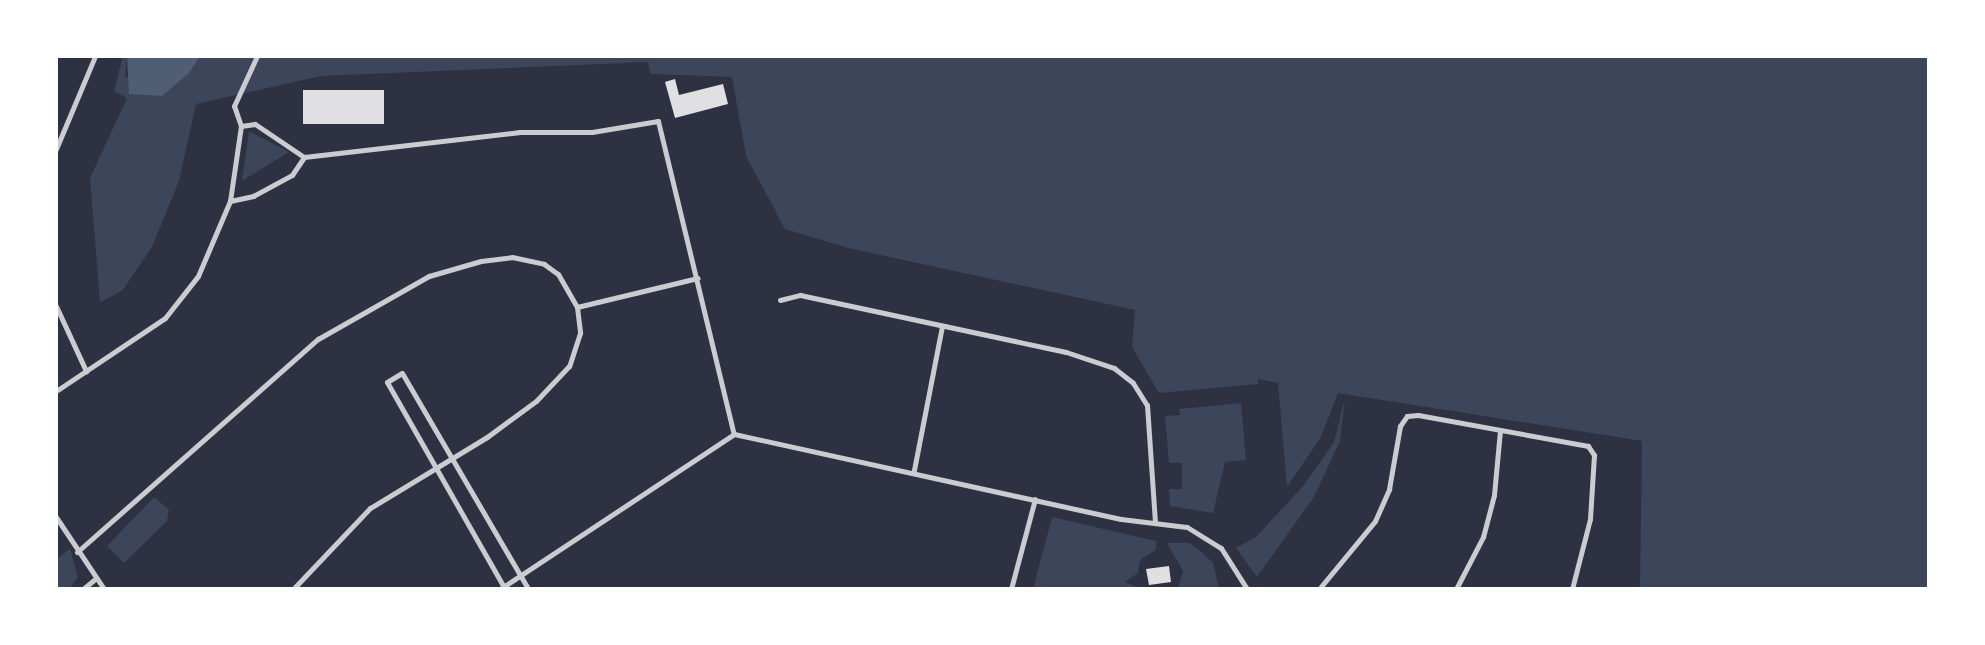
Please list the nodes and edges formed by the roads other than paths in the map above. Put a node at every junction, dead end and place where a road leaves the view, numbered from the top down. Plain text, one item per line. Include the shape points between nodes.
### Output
1 (95, 56) edge
2 (257, 56) edge
3 (241, 126) junction
4 (56, 149) edge
5 (304, 157) junction
6 (230, 201) junction
7 (698, 278) junction
8 (780, 300) dead end
9 (56, 306) edge
10 (577, 307) junction
11 (942, 326) junction
12 (86, 371) junction
13 (56, 391) edge
14 (1500, 430) junction
15 (734, 434) junction
16 (452, 459) junction
17 (437, 469) junction
18 (914, 470) junction
19 (1035, 499) junction
20 (56, 517) edge
21 (1155, 523) junction
22 (77, 552) junction
23 (520, 575) junction
24 (96, 578) junction
25 (102, 588) edge
26 (503, 588) edge
27 (83, 589) edge
28 (293, 589) edge
29 (528, 589) edge
30 (1011, 589) edge
31 (1247, 589) edge
32 (1319, 589) edge
33 (1456, 589) edge
34 (1572, 589) edge

1 - 4 street
2 - 3 street via 234,106
3 - 5 street via 255,124
3 - 6 street
5 - 6 street via 292,175 253,196
5 - 7 street via 519,132 592,132 658,121
6 - 12 street via 207,260 184,296 141,337
7 - 10 street
7 - 15 street
8 - 11 street via 800,295
9 - 12 street
10 - 16 street via 580,333 569,366 536,401
10 - 22 street via 558,274 512,257 429,276 318,339
11 - 18 street
11 - 21 street via 1091,359 1133,383 1147,405 1152,435
12 - 13 street
14 - 32 street via 1407,416 1375,521
14 - 33 street via 1494,495 1483,537
14 - 34 street via 1582,442 1594,455 1590,519
15 - 18 street
15 - 23 street
16 - 17 street
16 - 17 street via 402,373 387,382
16 - 23 street
17 - 26 street
17 - 28 street via 370,508
18 - 19 street
19 - 21 street
19 - 30 street
20 - 22 street
21 - 31 street via 1207,535 1236,567
22 - 24 street
23 - 26 street
23 - 29 street
24 - 25 street
24 - 27 street

